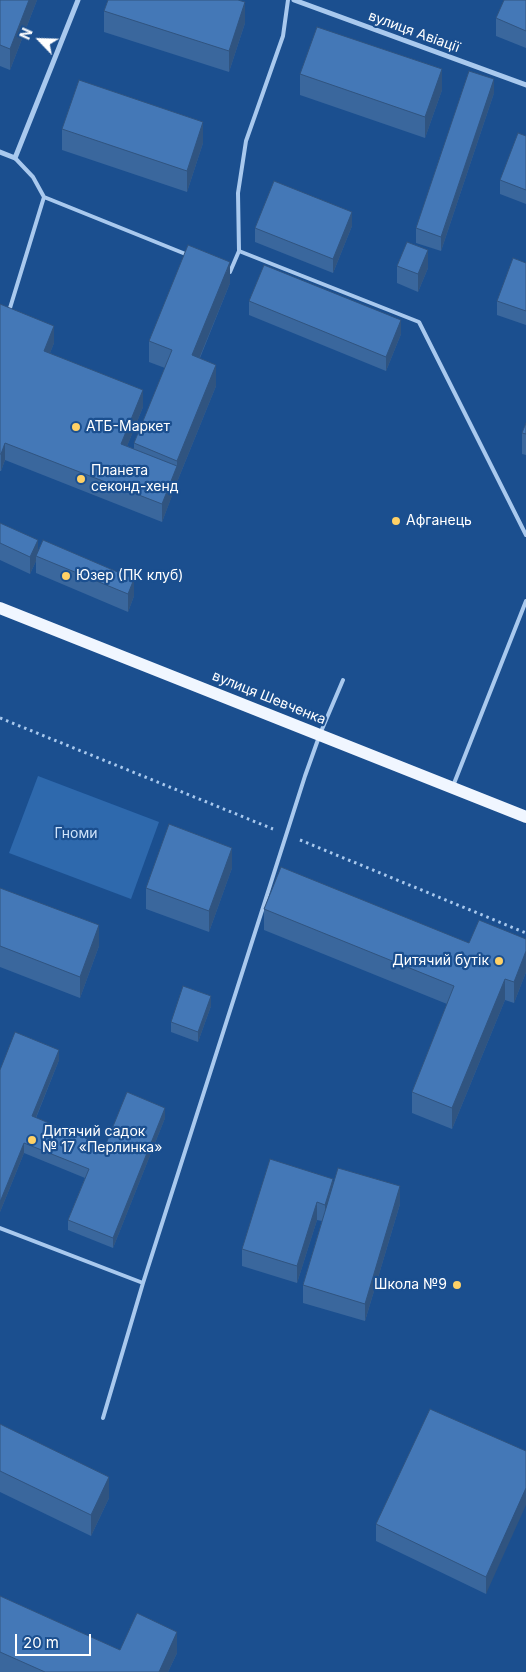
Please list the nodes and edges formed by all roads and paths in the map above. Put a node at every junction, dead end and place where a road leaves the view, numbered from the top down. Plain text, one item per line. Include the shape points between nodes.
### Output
1 (78, 0) edge
2 (288, 0) edge
3 (294, 0) edge
4 (526, 85) edge
5 (0, 152) edge
6 (15, 158) junction
7 (44, 198) junction
8 (239, 251) junction
9 (194, 258) edge
10 (221, 269) edge
11 (10, 308) edge
12 (526, 535) edge
13 (526, 601) edge
14 (0, 608) edge
15 (344, 680) dead end
16 (0, 718) edge
17 (320, 734) junction
18 (452, 788) junction
19 (526, 817) edge
20 (286, 834) junction
21 (526, 933) edge
22 (0, 1228) edge
23 (143, 1283) junction
24 (103, 1418) dead end

1 - 6 street
2 - 8 lane via 283,36 246,141 238,193
3 - 4 street, вулиця Авіації
5 - 6 street
6 - 7 lane via 33,177
7 - 9 lane
7 - 11 lane
8 - 10 lane via 230,272
8 - 12 lane via 419,322
13 - 18 lane
14 - 17 main road, вулиця Шевченка
15 - 17 lane
16 - 20 path
17 - 18 main road, вулиця Шевченка
17 - 20 lane
18 - 19 main road, вулиця Шевченка
20 - 21 path
20 - 23 lane
22 - 23 lane
23 - 24 lane

